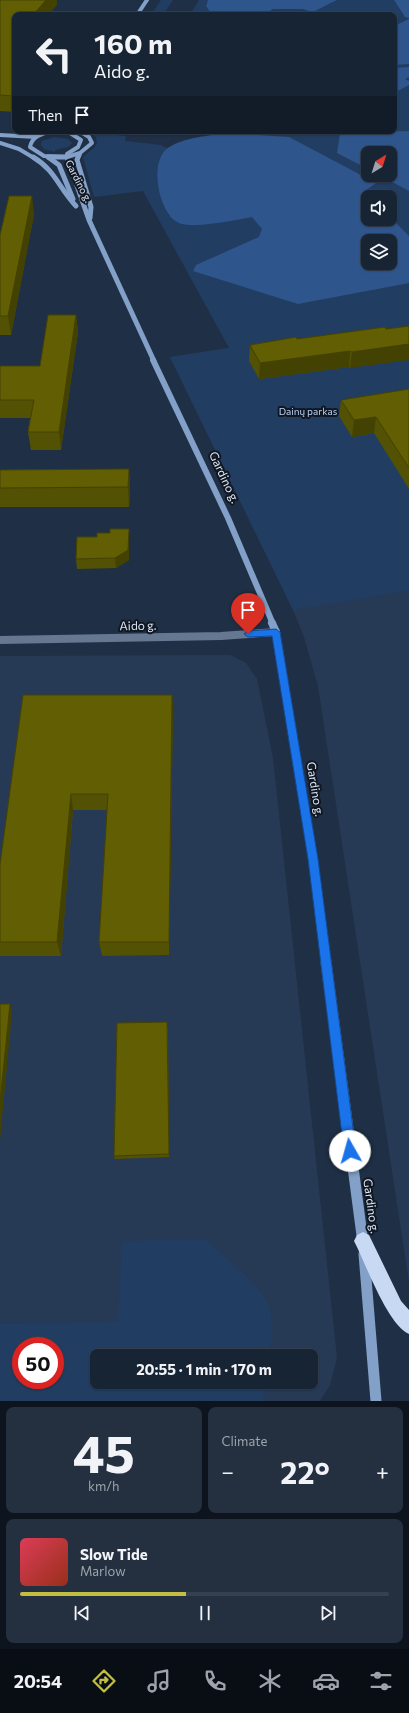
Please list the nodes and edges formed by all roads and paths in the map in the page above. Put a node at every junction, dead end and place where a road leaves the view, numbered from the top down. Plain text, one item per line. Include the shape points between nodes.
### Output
1 (148, 0) edge
2 (139, 12) edge
3 (12, 133) edge
4 (1, 134) edge
5 (46, 134) edge
6 (70, 134) edge
7 (84, 134) edge
8 (36, 137) junction
9 (0, 140) edge
10 (0, 143) edge
11 (25, 143) junction
12 (80, 154) junction
13 (46, 156) junction
14 (68, 157) junction
15 (76, 206) junction
16 (89, 220) junction
17 (276, 632) junction
18 (0, 640) edge
19 (363, 1241) junction
20 (409, 1325) edge
21 (376, 1401) edge

1 - 2 main road
3 - 4 main road
4 - 8 main road, Gardino g.
5 - 8 main road, Gardino g.
6 - 14 main road, Gardino g. via 81,140 80,145 68,152
7 - 12 main road, Gardino g. via 92,143
8 - 11 main road
9 - 11 main road
10 - 15 main road via 19,149 41,162 54,174 64,193
11 - 13 main road, Gardino g. via 35,152
12 - 14 main road, Gardino g.
12 - 16 main road via 77,160 91,207
13 - 14 main road, Gardino g.
13 - 15 main road, Gardino g. via 59,165
14 - 16 main road, Gardino g.
15 - 16 main road, Gardino g.
16 - 17 main road, Gardino g. via 228,518
17 - 18 street, Aido g. via 220,636
17 - 19 main road, Gardino g. via 313,859
19 - 20 highway via 395,1307
19 - 21 main road, Gardino g.

